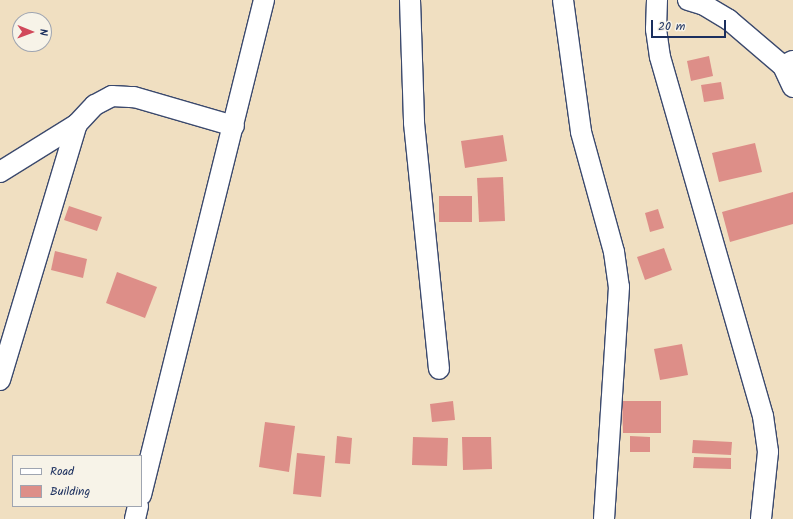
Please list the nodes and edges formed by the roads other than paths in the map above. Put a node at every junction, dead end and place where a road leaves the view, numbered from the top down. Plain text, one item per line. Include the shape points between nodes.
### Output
1 (264, 0) edge
2 (410, 0) edge
3 (563, 0) edge
4 (657, 0) edge
5 (688, 0) edge
6 (788, 63) edge
7 (793, 88) edge
8 (77, 124) junction
9 (234, 126) junction
10 (0, 172) edge
11 (439, 369) dead end
12 (0, 380) edge
13 (142, 491) edge
14 (138, 507) edge
15 (135, 519) edge
16 (604, 519) edge
17 (761, 519) edge

1 - 9 street
2 - 11 street via 414,123
3 - 16 street via 581,132 614,252 619,287
4 - 17 street via 656,29 660,57 763,416 768,452
5 - 6 street via 704,5 729,20
6 - 7 street
8 - 9 street via 95,105 112,96 127,96
8 - 10 street
8 - 12 street
9 - 13 street
14 - 15 street

